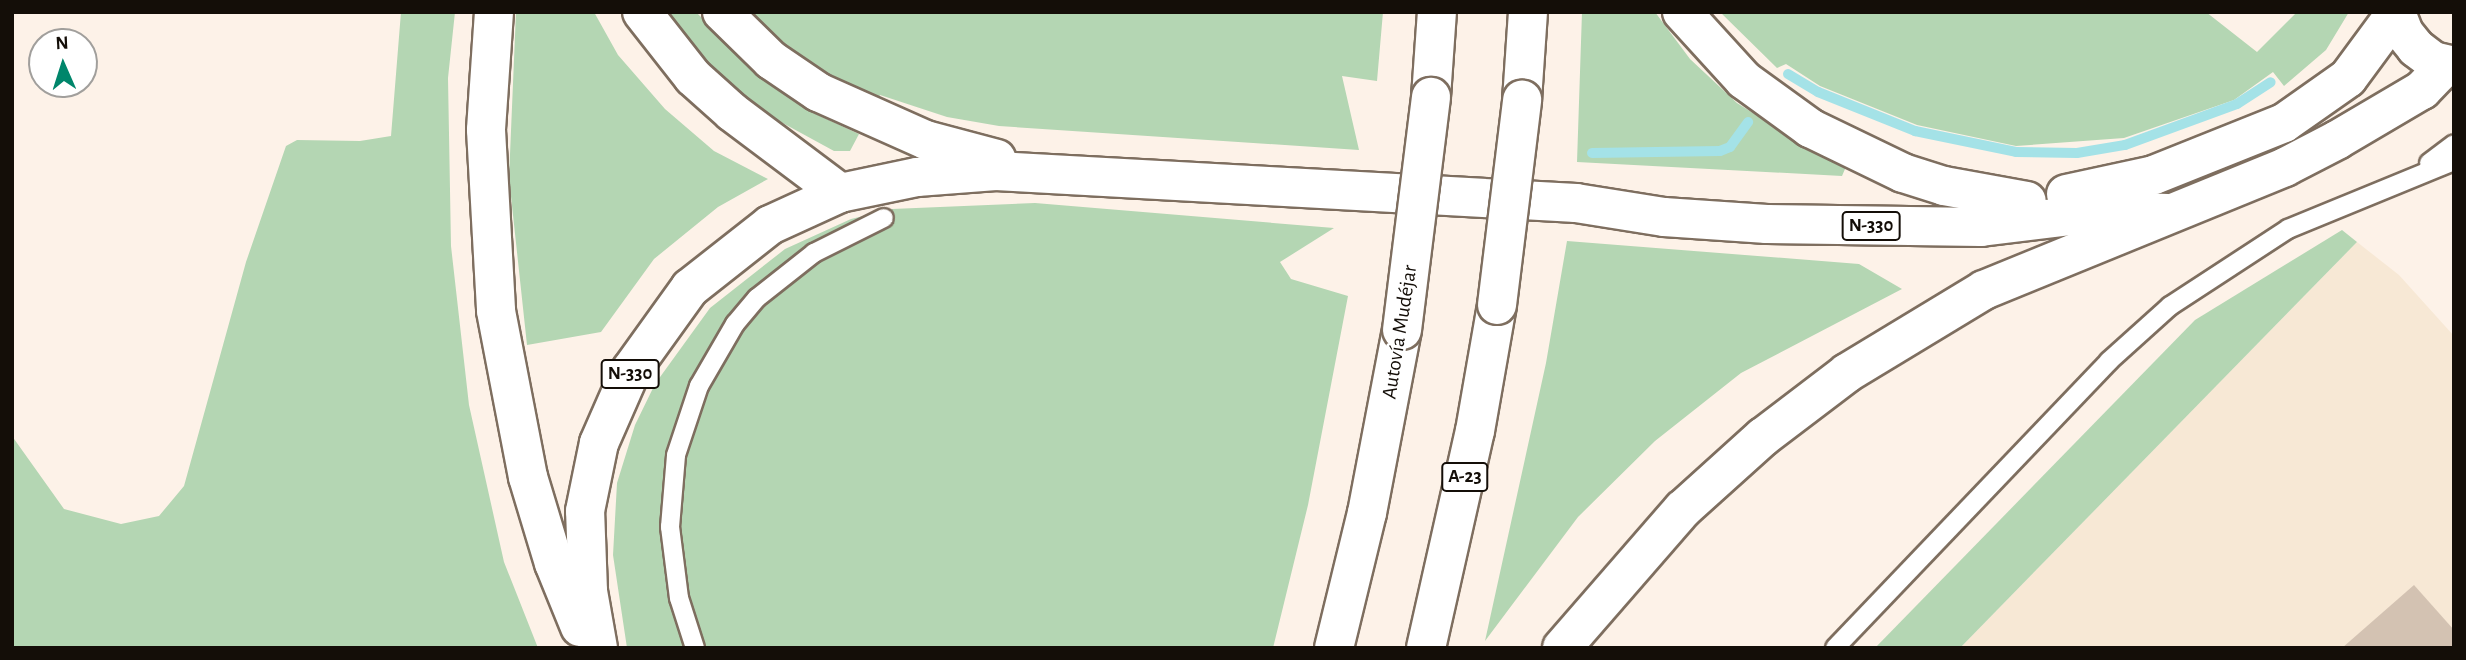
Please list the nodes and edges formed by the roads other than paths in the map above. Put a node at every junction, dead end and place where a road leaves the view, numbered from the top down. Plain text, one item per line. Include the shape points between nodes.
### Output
1 (494, 12) edge
2 (642, 12) edge
3 (722, 12) edge
4 (1437, 12) edge
5 (1528, 12) edge
6 (1682, 12) edge
7 (2396, 13) edge
8 (2450, 65) edge
9 (2454, 144) edge
10 (2454, 161) edge
11 (1065, 174) junction
12 (2412, 175) junction
13 (840, 193) junction
14 (2027, 201) junction
15 (1576, 203) junction
16 (2167, 214) junction
17 (884, 218) dead end
18 (592, 648) edge
19 (598, 648) edge
20 (695, 648) edge
21 (1334, 648) edge
22 (1426, 648) edge
23 (1562, 648) edge
24 (1835, 648) edge

1 - 18 highway via 486,130 495,311 528,477 565,595
2 - 13 highway via 658,38 722,104
3 - 11 highway via 771,60 818,92 880,123 964,151
4 - 21 highway, Autovía Mudéjar, bridge via 1402,330 1367,513
5 - 22 highway, A-23, bridge via 1497,305 1475,432
6 - 14 highway via 1744,80 1822,134 1903,173 1944,186
7 - 8 highway via 2416,48
7 - 14 highway, N-330 via 2348,78 2284,123 2154,175
8 - 16 highway, N-330 via 2422,90 2337,140 2285,167
9 - 12 lane
10 - 12 lane
11 - 13 highway, N-330 via 957,173
11 - 15 highway, N-330
12 - 24 lane via 2309,219 2244,254 2139,331
13 - 19 highway, N-330 via 770,225 699,281 659,326 631,370 599,443 585,512 588,591
14 - 15 highway, N-330 via 1913,206 1666,198
15 - 16 highway, N-330 via 1664,217 1853,226 1981,227 2112,211
16 - 23 highway via 1984,290 1920,326 1802,405 1683,509
17 - 20 lane via 814,253 757,298 728,334 699,386 676,455 670,527 679,598

